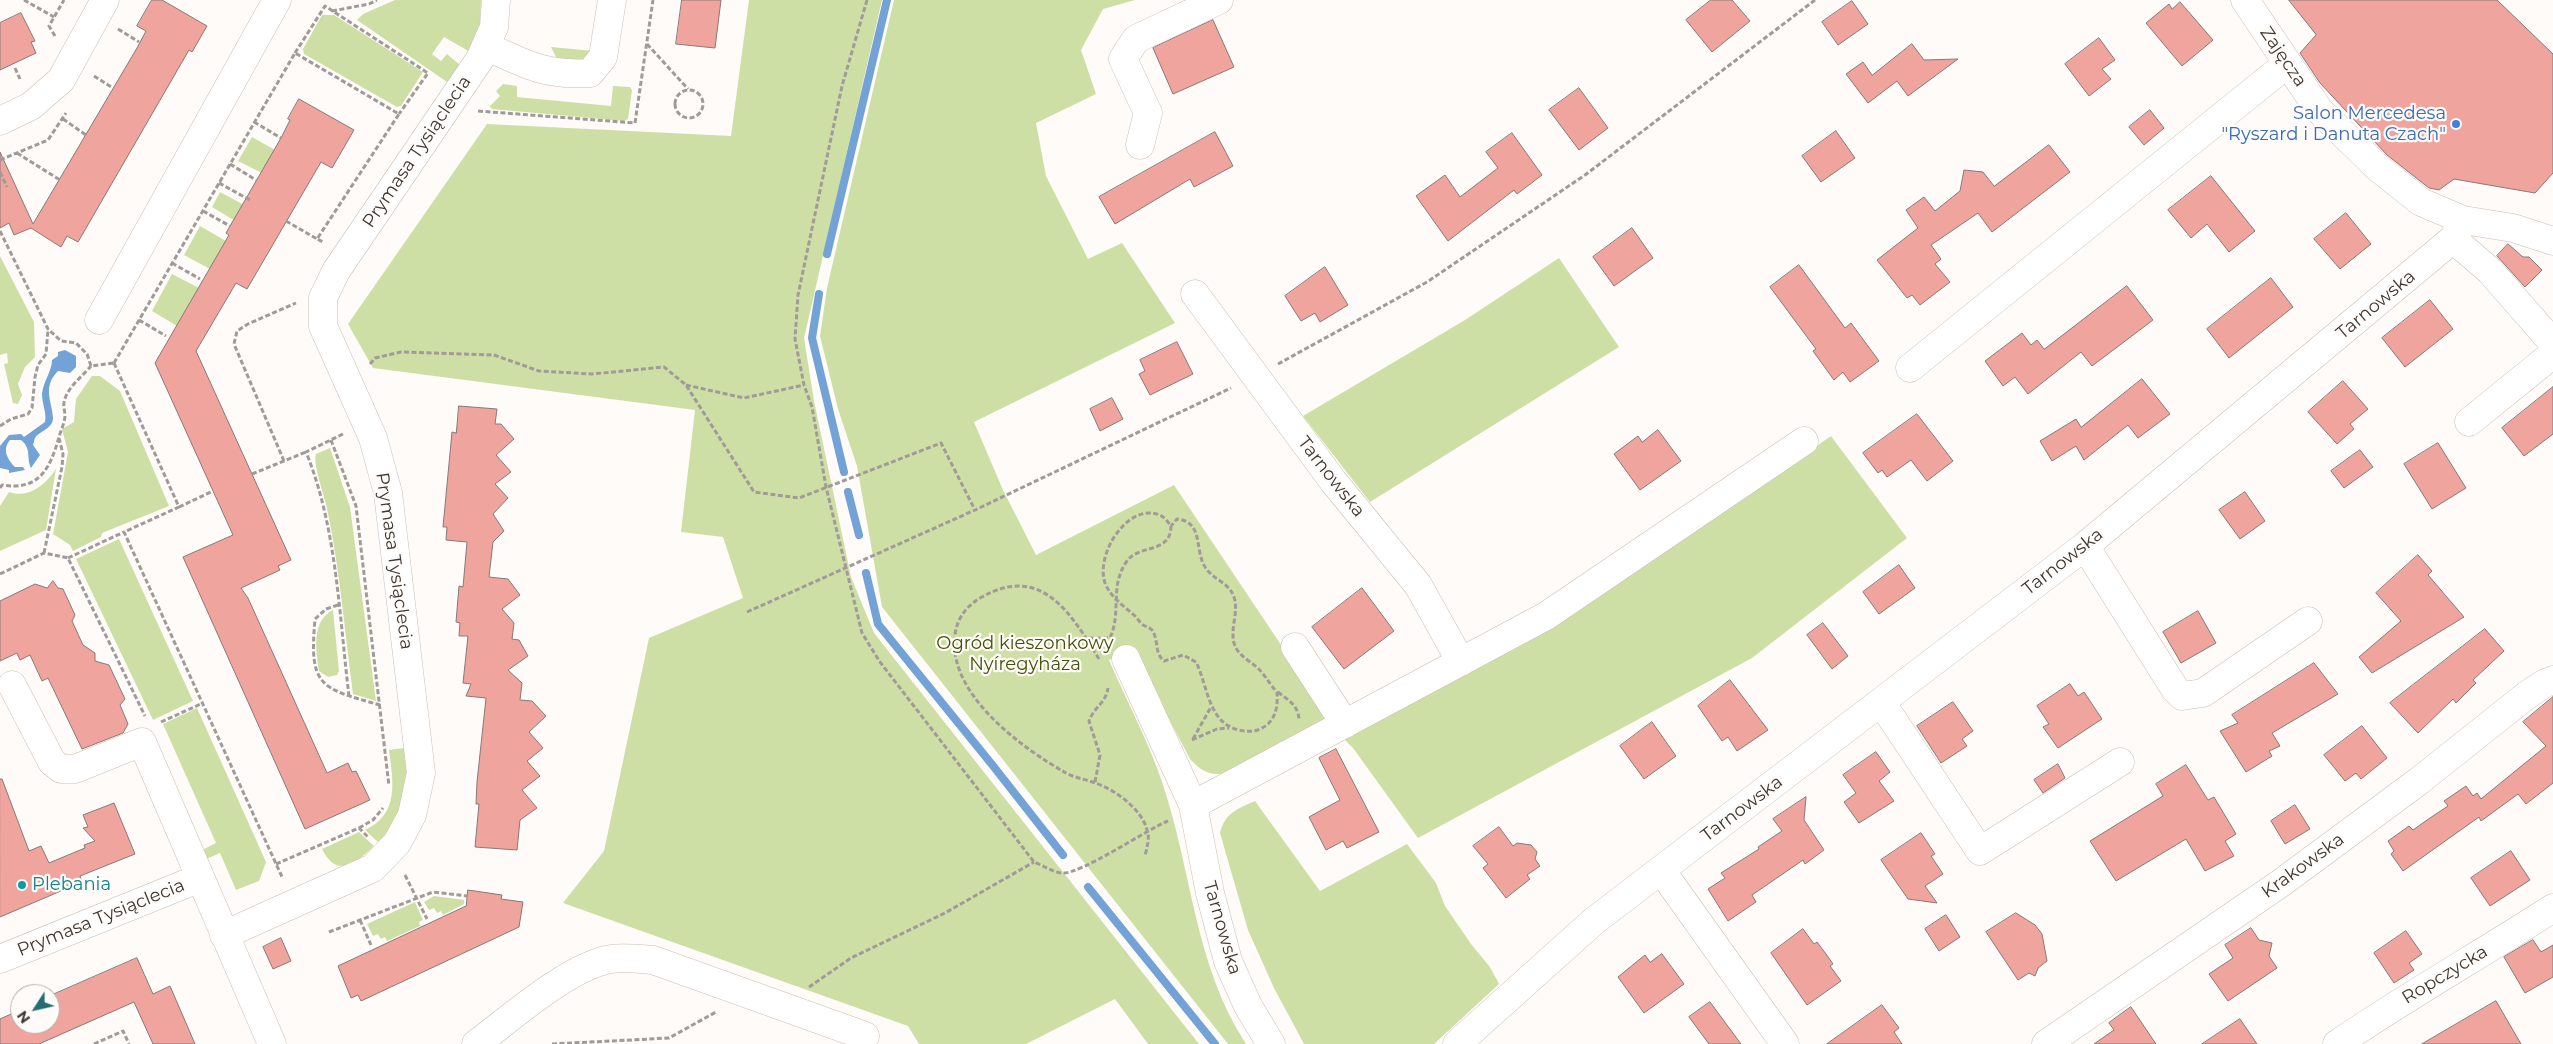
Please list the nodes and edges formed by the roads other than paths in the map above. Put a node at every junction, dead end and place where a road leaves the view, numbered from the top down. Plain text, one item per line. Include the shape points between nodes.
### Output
1 (105, 0) edge
2 (277, 0) edge
3 (496, 0) edge
4 (612, 0) edge
5 (1219, 0) edge
6 (2245, 0) edge
7 (486, 46) junction
8 (2287, 64) junction
9 (0, 121) edge
10 (1140, 145) dead end
11 (2458, 229) junction
12 (2553, 241) edge
13 (1195, 294) dead end
14 (98, 320) dead end
15 (2553, 343) edge
16 (2553, 354) edge
17 (1910, 368) dead end
18 (2469, 422) dead end
19 (1804, 441) dead end
20 (2085, 546) junction
21 (2308, 621) dead end
22 (1295, 647) dead end
23 (1114, 661) road end
24 (1461, 662) junction
25 (2553, 680) edge
26 (12, 685) dead end
27 (1881, 702) junction
28 (1344, 724) junction
29 (2120, 762) dead end
30 (1193, 805) junction
31 (1661, 870) junction
32 (200, 878) junction
33 (2553, 908) edge
34 (224, 935) junction
35 (0, 959) edge
36 (865, 1036) dead end
37 (272, 1044) edge
38 (476, 1044) edge
39 (1271, 1044) edge
40 (1457, 1044) edge
41 (1785, 1044) edge
42 (2046, 1044) edge
43 (2337, 1044) edge

1 - 9 street via 61,80 31,106
2 - 14 street
3 - 7 street, Prymasa Tysiąclecia via 494,27
4 - 7 street via 603,57 590,73 566,75 532,67
5 - 10 street via 1136,39 1123,59 1148,113
6 - 8 street, Zajęcza
7 - 34 street, Prymasa Tysiąclecia via 329,281 323,298 323,326 373,438 388,493 421,773 412,815 397,843 372,868
8 - 11 street, Zajęcza via 2319,110 2377,166
8 - 17 street
11 - 12 street, Zajęcza via 2513,228
11 - 15 street
11 - 20 street, Tarnowska
13 - 24 street, Tarnowska via 1333,481 1418,585
16 - 18 street
19 - 24 street via 1546,616
20 - 21 street via 2182,696 2203,693
20 - 27 street, Tarnowska
22 - 28 street
23 - 30 street, Tarnowska via 1182,747
24 - 28 street
25 - 42 street, Krakowska via 2527,695 2282,883
26 - 32 street via 52,762 61,769 75,769 146,734
27 - 29 street via 1980,851
27 - 31 street, Tarnowska
28 - 30 street
30 - 39 street, Tarnowska via 1228,961 1248,1006
31 - 40 street, Tarnowska via 1594,921
31 - 41 street
32 - 34 street, Prymasa Tysiąclecia
32 - 35 street, Prymasa Tysiąclecia
33 - 43 street, Ropczycka
34 - 37 street, Prymasa Tysiąclecia
36 - 38 street via 653,960 632,958 610,959 573,974

